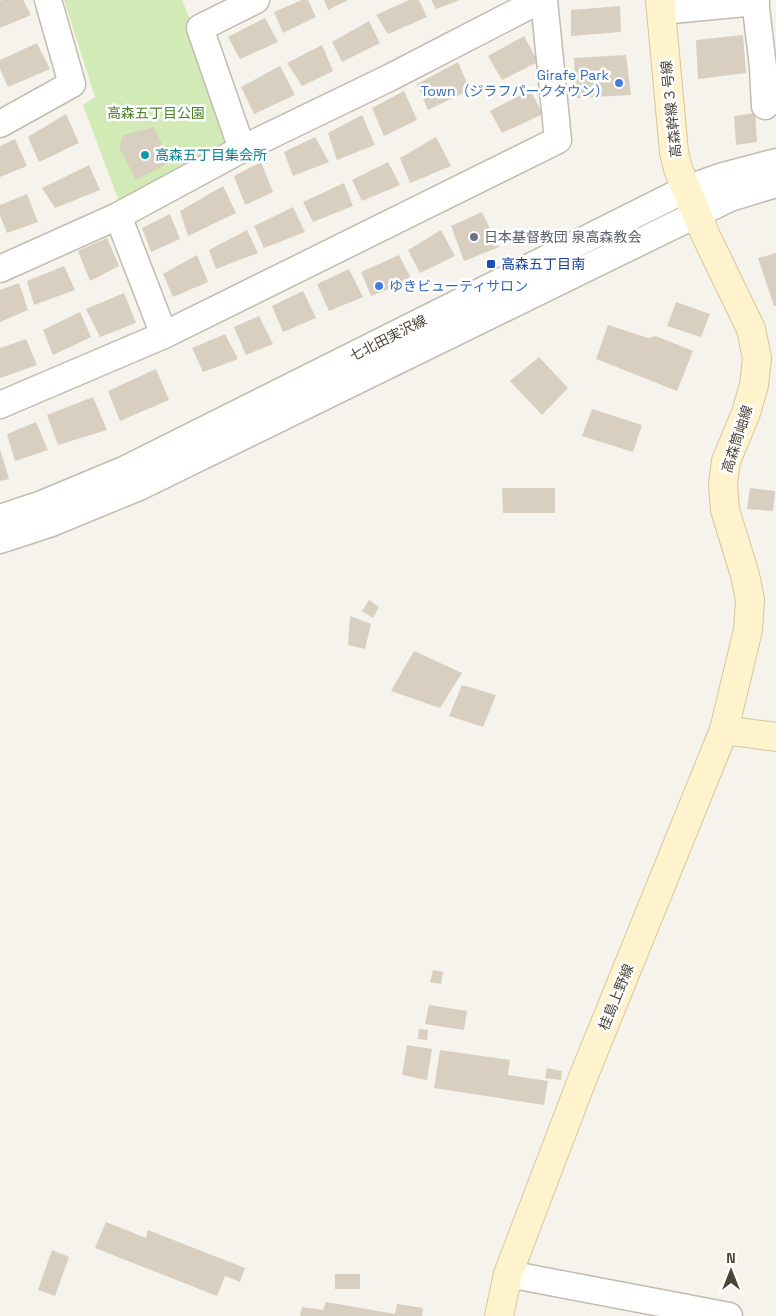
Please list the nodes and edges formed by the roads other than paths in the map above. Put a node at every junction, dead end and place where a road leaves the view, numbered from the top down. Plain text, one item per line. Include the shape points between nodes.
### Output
1 (48, 0) edge
2 (256, 0) edge
3 (540, 0) edge
4 (544, 0) edge
5 (756, 1) edge
6 (661, 6) edge
7 (769, 66) edge
8 (765, 106) dead end
9 (0, 124) edge
10 (242, 149) junction
11 (776, 162) edge
12 (776, 184) edge
13 (686, 189) junction
14 (697, 214) junction
15 (118, 216) junction
16 (0, 269) edge
17 (164, 335) junction
18 (0, 405) edge
19 (0, 518) edge
20 (0, 540) edge
21 (724, 730) junction
22 (776, 737) edge
23 (508, 1274) junction
24 (499, 1316) edge
25 (729, 1316) edge

1 - 9 street via 72,84
2 - 10 street via 200,28
3 - 10 street
4 - 17 street via 558,140
5 - 6 street
5 - 7 street
6 - 13 street, 高森幹線３号線 via 674,152
7 - 8 street
10 - 15 street
11 - 13 street, 七北田実沢線
12 - 14 street via 730,198
13 - 14 street, 高森幹線３号線
13 - 19 street, 七北田実沢線 via 126,469
14 - 20 street via 139,487 49,524
14 - 21 street, 高森筒岫線 via 751,329 757,358 754,385 726,461 723,483 725,510 750,600 748,630
15 - 16 street
15 - 17 street
17 - 18 street
21 - 22 street
21 - 23 street, 桂島上野線 via 582,1080
23 - 24 street, 桂島上野線
23 - 25 street

